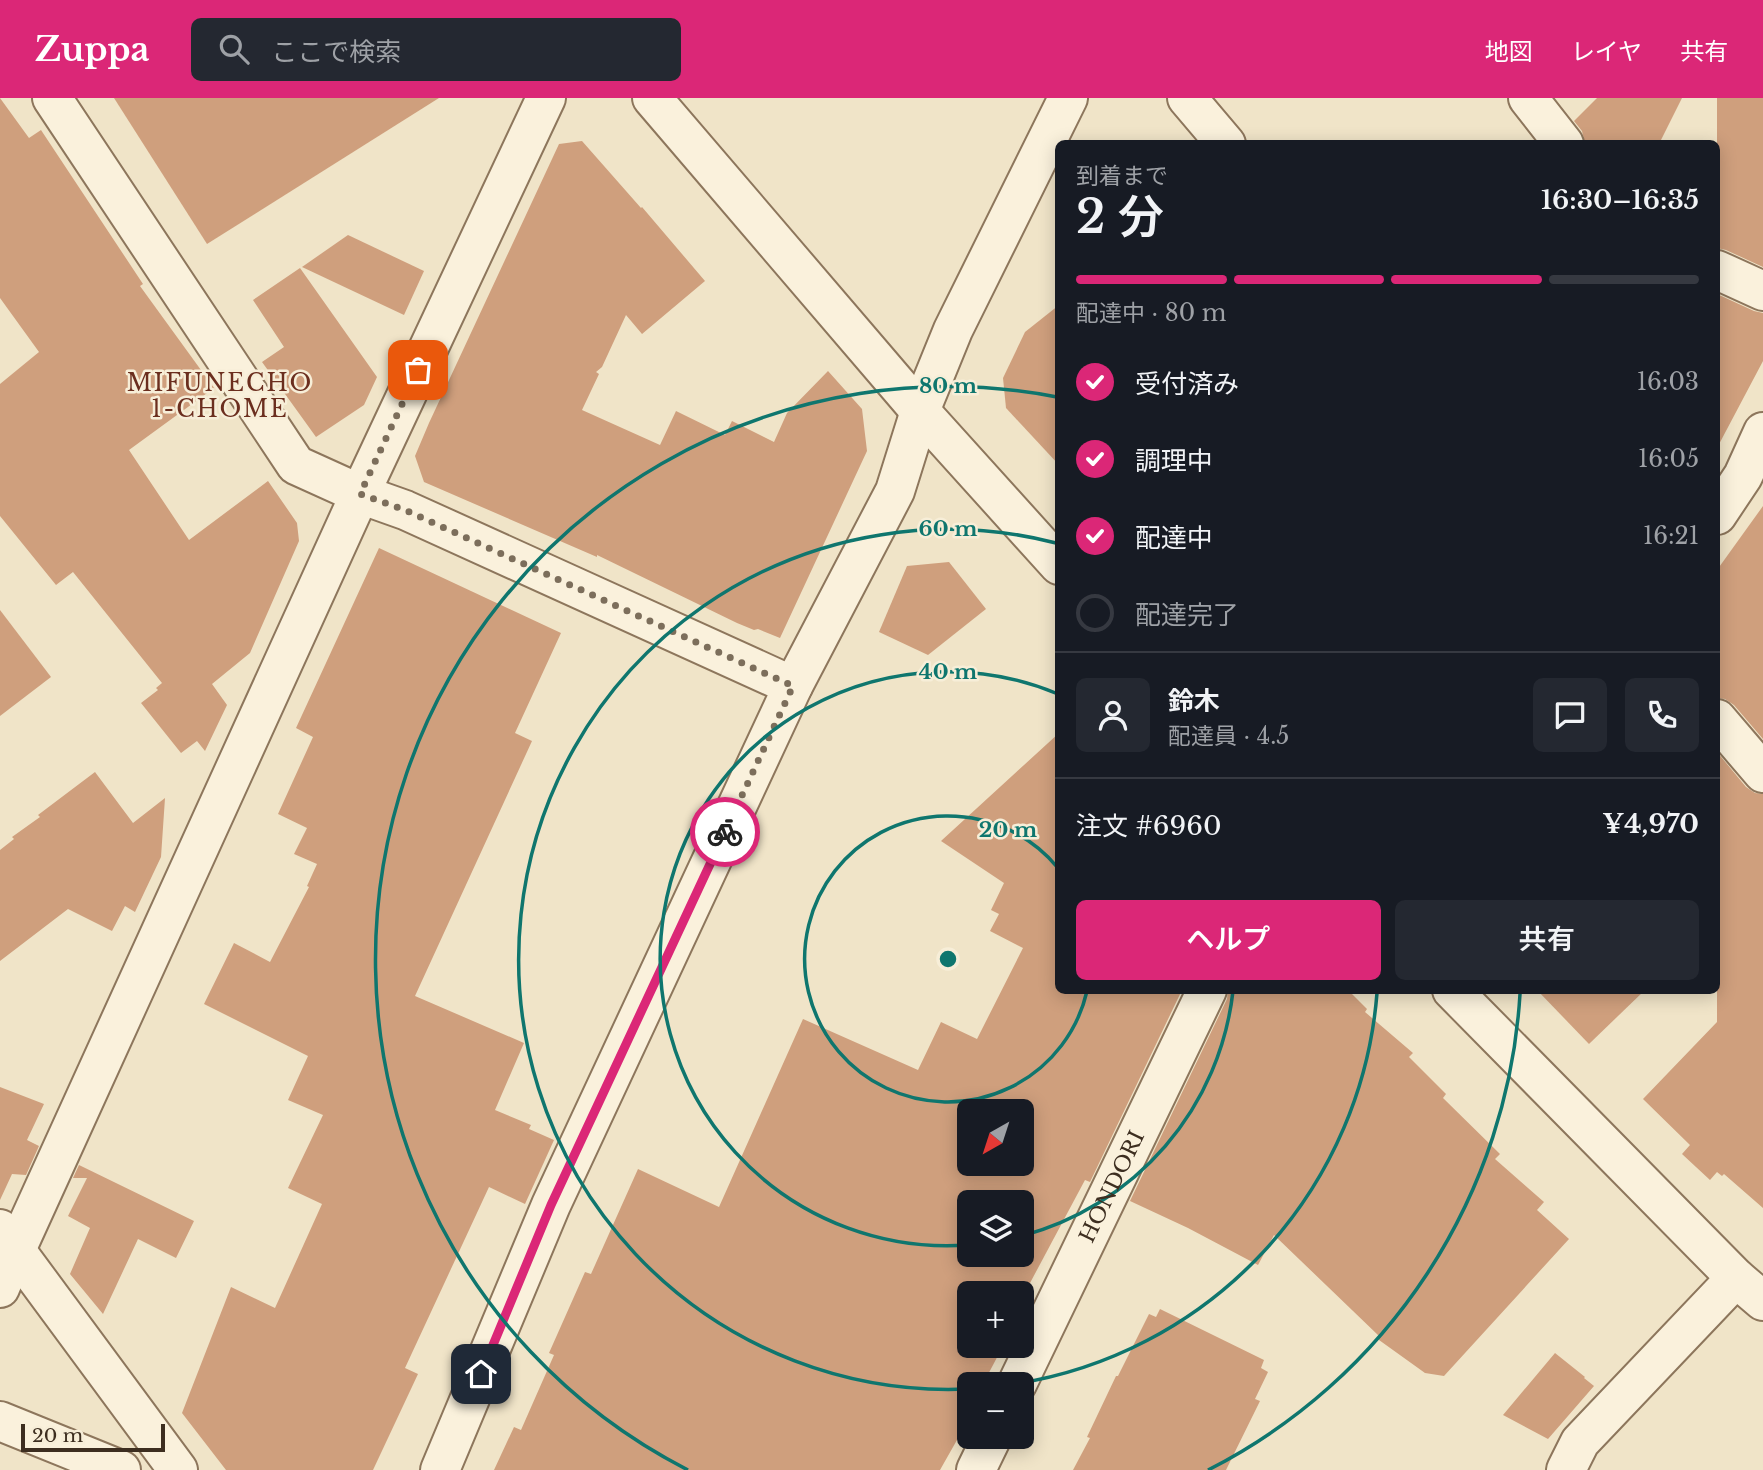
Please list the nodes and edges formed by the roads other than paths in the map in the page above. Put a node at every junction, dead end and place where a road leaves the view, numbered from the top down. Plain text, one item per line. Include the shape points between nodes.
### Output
1 (52, 98) edge
2 (546, 98) edge
3 (652, 98) edge
4 (1068, 98) edge
5 (1187, 98) edge
6 (1528, 98) edge
7 (1223, 140) edge
8 (1561, 140) edge
9 (1720, 271) edge
10 (1763, 291) edge
11 (920, 411) junction
12 (1763, 432) edge
13 (360, 494) junction
14 (1720, 510) edge
15 (1055, 561) edge
16 (793, 686) junction
17 (1720, 723) edge
18 (1763, 773) edge
19 (1205, 994) edge
20 (1456, 994) edge
21 (8, 1239) edge
22 (0, 1288) edge
23 (1750, 1290) edge
24 (1023, 1372) edge
25 (0, 1421) edge
26 (986, 1449) edge
27 (121, 1470) edge
28 (178, 1470) edge
29 (440, 1470) edge
30 (976, 1470) edge
31 (1566, 1470) edge

1 - 13 street via 296,465
2 - 13 street
3 - 11 street
4 - 11 street via 953,330
5 - 7 street
6 - 8 street
9 - 10 street
11 - 15 street
11 - 16 street via 895,491
12 - 14 street via 1743,476
13 - 16 street via 405,510
13 - 21 street
16 - 29 street via 551,1205
17 - 18 street
19 - 24 street, HONDORI
20 - 23 street
21 - 22 street
21 - 28 street
23 - 31 street via 1580,1442
25 - 27 street
26 - 30 street

